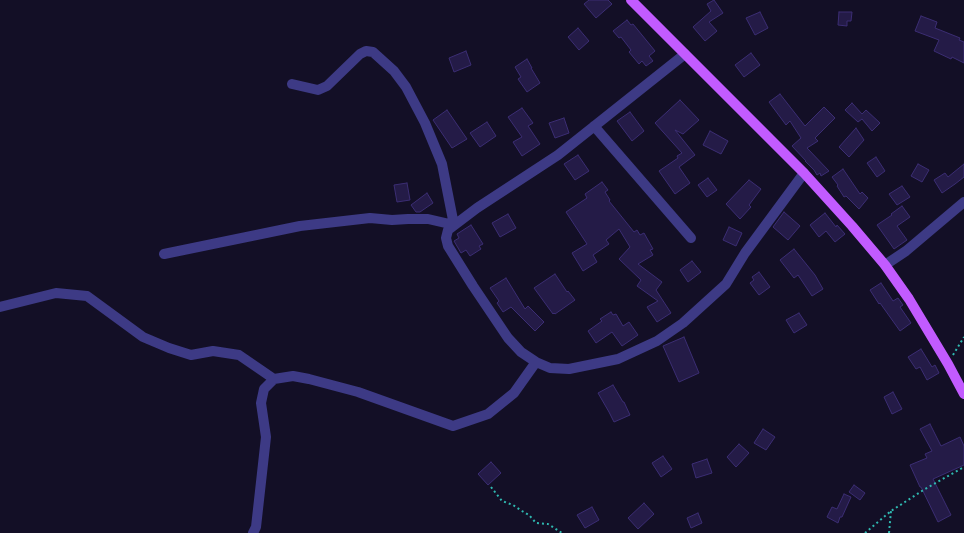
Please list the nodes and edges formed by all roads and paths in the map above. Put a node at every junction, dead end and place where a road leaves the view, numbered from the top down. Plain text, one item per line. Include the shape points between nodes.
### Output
1 (631, 0) edge
2 (685, 54) junction
3 (292, 84) dead end
4 (594, 126) junction
5 (804, 173) junction
6 (964, 202) edge
7 (454, 225) junction
8 (691, 238) dead end
9 (164, 254) dead end
10 (885, 266) junction
11 (0, 307) edge
12 (964, 338) edge
13 (536, 362) junction
14 (948, 364) junction
15 (274, 380) junction
16 (964, 394) edge
17 (964, 468) edge
18 (491, 487) dead end
19 (891, 510) junction
20 (253, 533) edge
21 (562, 533) edge
22 (865, 533) edge
23 (889, 533) edge

1 - 2 main road
2 - 4 street
2 - 5 main road
3 - 7 street via 318,90 327,86 360,54 366,51 373,52 394,71 406,87 425,123 442,164
4 - 7 street via 558,156
4 - 8 street
5 - 10 main road
5 - 13 street via 745,253 726,284 683,323 657,341 618,359 569,369 550,368
6 - 10 street
7 - 9 street via 428,219 370,218 300,226
7 - 13 street via 446,234 448,246 508,338 521,352
10 - 14 main road via 909,299
11 - 15 street via 56,293 86,296 143,337 191,355 213,351 239,355
12 - 14 path
13 - 15 street via 514,393 488,414 453,426 358,392 316,381 293,376
14 - 16 main road
15 - 20 street via 264,389 261,404 266,437 256,527
17 - 19 path
18 - 21 path via 502,501 529,515 536,523 548,524
19 - 22 path
19 - 23 path

